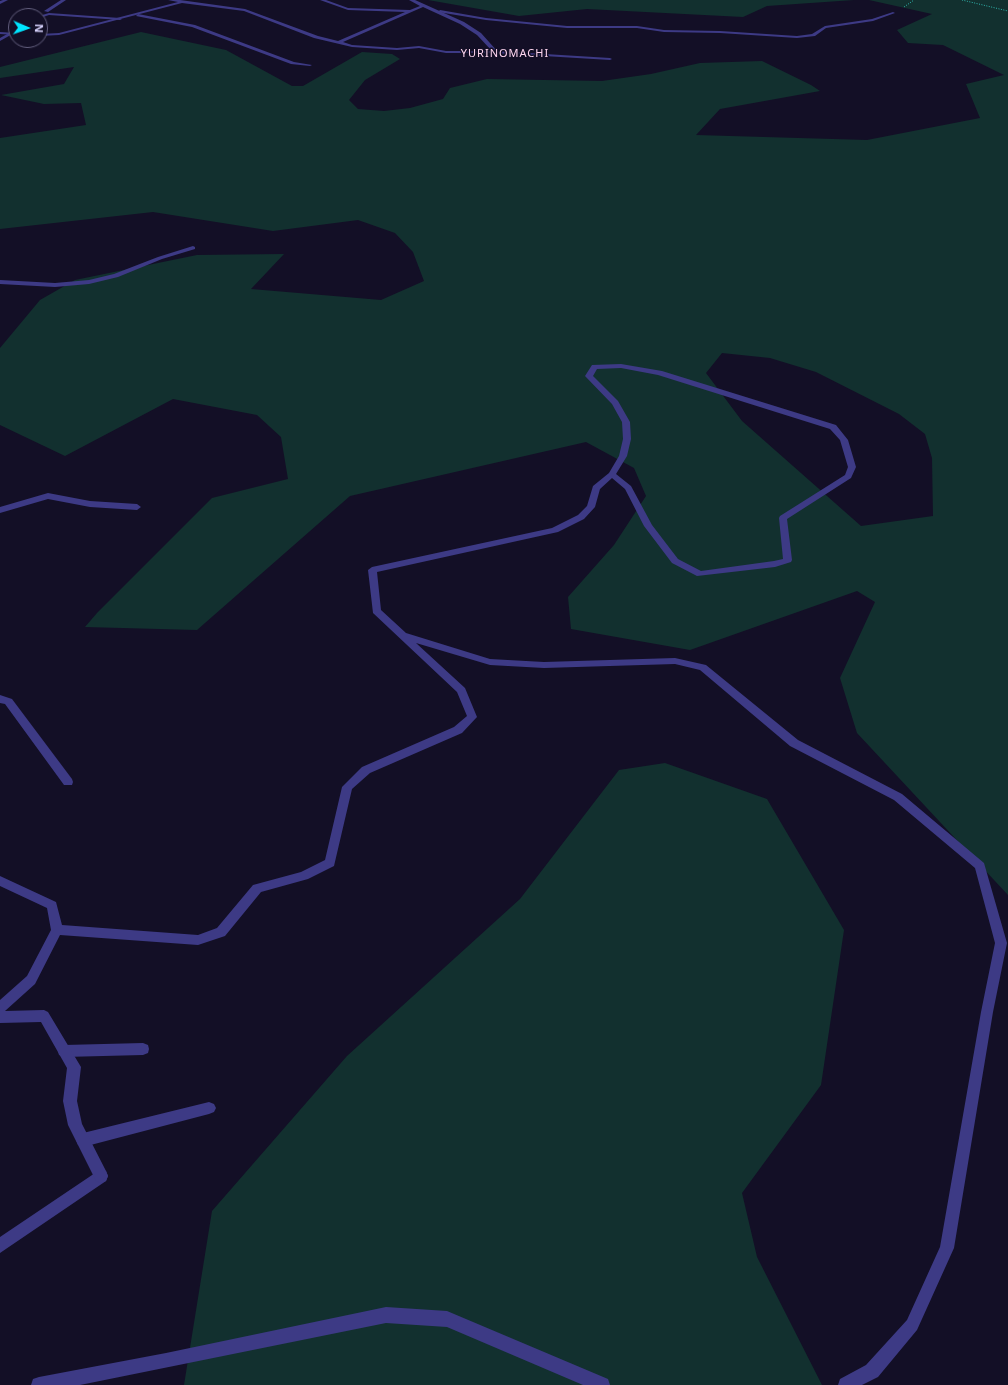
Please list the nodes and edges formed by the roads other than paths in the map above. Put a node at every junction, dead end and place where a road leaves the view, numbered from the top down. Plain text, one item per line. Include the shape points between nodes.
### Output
1 (6, 0) edge
2 (64, 0) edge
3 (170, 0) edge
4 (322, 0) edge
5 (411, 0) edge
6 (188, 1) edge
7 (0, 3) edge
8 (425, 5) junction
9 (48, 10) edge
10 (413, 11) junction
11 (440, 11) junction
12 (893, 13) dead end
13 (48, 14) edge
14 (138, 15) junction
15 (120, 19) junction
16 (48, 35) edge
17 (338, 43) junction
18 (352, 46) junction
19 (344, 51) dead end
20 (496, 52) junction
21 (610, 59) dead end
22 (310, 65) dead end
23 (193, 248) dead end
24 (0, 282) edge
25 (612, 474) junction
26 (137, 507) dead end
27 (0, 510) edge
28 (401, 635) junction
29 (0, 699) edge
30 (68, 782) dead end
31 (0, 881) edge
32 (57, 930) junction
33 (1005, 940) edge
34 (0, 1008) edge
35 (0, 1017) edge
36 (143, 1049) dead end
37 (64, 1051) junction
38 (209, 1108) dead end
39 (82, 1140) junction
40 (0, 1246) edge
41 (39, 1385) edge
42 (602, 1385) edge
43 (846, 1385) edge

1 - 7 street
2 - 9 street
3 - 6 street
4 - 10 street via 348,9
5 - 8 street
6 - 14 street
6 - 17 street via 245,10
8 - 10 street
8 - 11 street
10 - 17 street
11 - 12 street via 486,19 567,27 637,27 664,31 790,36 813,35 825,26 873,20
11 - 20 street via 479,34
13 - 15 street
14 - 15 street
14 - 22 street via 193,26 293,63
15 - 16 street
17 - 18 street
18 - 19 street
18 - 20 street via 419,48 446,52
20 - 21 street
23 - 24 street via 116,276 89,282 55,285
25 - 25 street via 628,488 648,526 674,560 700,574 788,560 783,518 848,476 852,467 844,440 833,427 659,373 621,366 595,367 589,376 615,404 626,422 627,439 623,456
25 - 28 street via 596,488 591,507 581,517 555,530 372,570 376,611
26 - 27 street via 90,504 48,496
28 - 32 street via 460,690 472,717 458,730 366,770 347,787 330,863 304,876 257,888 221,932 198,940
28 - 33 street via 490,662 544,665 675,661 703,667 794,743 898,796 980,866
29 - 30 street via 8,701
31 - 32 street via 52,904
32 - 34 street via 31,980
33 - 43 street via 988,1012 947,1248 912,1325 872,1370
35 - 37 street via 44,1016
36 - 37 street
37 - 39 street via 74,1067 70,1102 75,1125
38 - 39 street
39 - 40 street via 101,1176
41 - 42 street via 386,1315 447,1319

